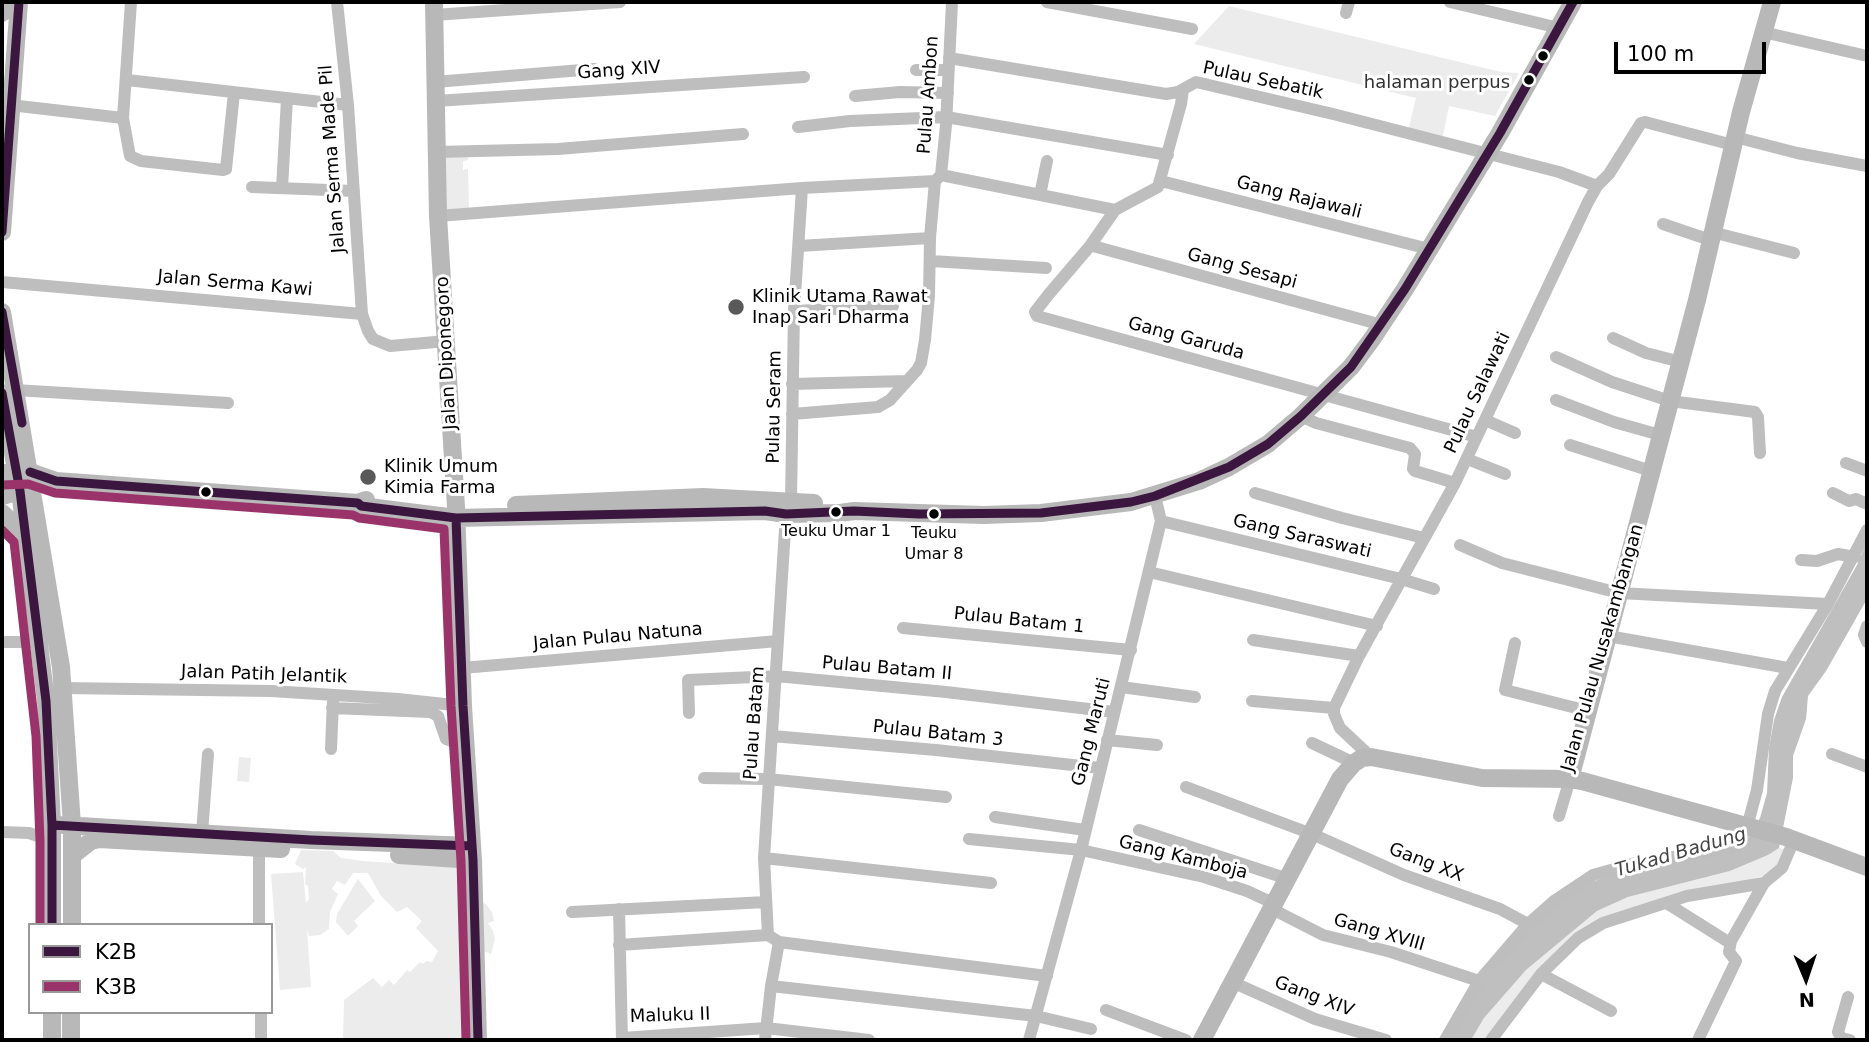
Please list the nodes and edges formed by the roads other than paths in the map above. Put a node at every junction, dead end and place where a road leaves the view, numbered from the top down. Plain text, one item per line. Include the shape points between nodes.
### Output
1 (2, 2) edge
2 (19, 2) edge
3 (131, 2) edge
4 (337, 2) edge
5 (620, 2) edge
6 (952, 2) edge
7 (1047, 2) edge
8 (1450, 2) edge
9 (1573, 2) edge
10 (1772, 2) edge
11 (564, 4) edge
12 (509, 6) edge
13 (434, 8) edge
14 (2, 13) edge
15 (1559, 28) junction
16 (1192, 29) dead end
17 (1763, 32) junction
18 (1867, 56) edge
19 (949, 64) junction
20 (594, 69) dead end
21 (916, 70) dead end
22 (804, 77) dead end
23 (127, 80) junction
24 (435, 82) junction
25 (1183, 90) junction
26 (234, 93) junction
27 (947, 93) junction
28 (855, 96) dead end
29 (287, 99) junction
30 (436, 101) junction
31 (348, 104) junction
32 (10, 105) junction
33 (946, 117) junction
34 (123, 118) junction
35 (797, 127) dead end
36 (743, 134) dead end
37 (1734, 141) junction
38 (437, 152) junction
39 (1486, 154) junction
40 (1168, 155) junction
41 (1047, 161) dead end
42 (1867, 166) edge
43 (938, 178) junction
44 (1161, 181) junction
45 (1597, 186) junction
46 (252, 187) dead end
47 (282, 188) junction
48 (802, 188) junction
49 (354, 191) junction
50 (1040, 195) junction
51 (1115, 210) junction
52 (439, 216) junction
53 (1663, 224) dead end
54 (2, 232) edge
55 (1711, 236) junction
56 (930, 238) junction
57 (799, 246) junction
58 (1093, 246) dead end
59 (1429, 249) junction
60 (1794, 253) dead end
61 (931, 261) junction
62 (1046, 268) dead end
63 (2, 282) edge
64 (893, 306) dead end
65 (794, 311) junction
66 (2, 312) edge
67 (362, 314) junction
68 (1382, 325) junction
69 (1613, 338) dead end
70 (447, 341) junction
71 (1556, 357) dead end
72 (1681, 362) junction
73 (906, 381) junction
74 (792, 384) junction
75 (8, 392) edge
76 (1323, 394) junction
77 (1556, 400) dead end
78 (1670, 401) junction
79 (228, 403) dead end
80 (792, 414) junction
81 (1301, 416) junction
82 (1485, 420) junction
83 (1515, 433) dead end
84 (1661, 435) junction
85 (1477, 437) junction
86 (1570, 445) dead end
87 (1760, 453) dead end
88 (1467, 459) junction
89 (1846, 463) dead end
90 (1651, 471) junction
91 (1867, 471) edge
92 (16, 472) edge
93 (1505, 474) dead end
94 (56, 481) junction
95 (1455, 483) junction
96 (1255, 493) dead end
97 (1833, 493) dead end
98 (27, 494) junction
99 (2, 496) edge
100 (1155, 496) junction
101 (1867, 504) edge
102 (781, 507) junction
103 (456, 512) junction
104 (2, 513) edge
105 (1161, 521) junction
106 (1867, 530) edge
107 (26, 536) junction
108 (1424, 538) junction
109 (1460, 545) dead end
110 (1855, 557) junction
111 (1801, 560) dead end
112 (1149, 572) junction
113 (1401, 579) junction
114 (1434, 589) dead end
115 (1619, 593) junction
116 (1828, 604) junction
117 (1377, 625) junction
118 (903, 628) dead end
119 (1608, 636) junction
120 (1253, 640) dead end
121 (778, 641) junction
122 (2, 642) edge
123 (39, 642) junction
124 (1515, 643) dead end
125 (1130, 650) junction
126 (1359, 656) junction
127 (462, 668) junction
128 (1788, 668) junction
129 (776, 676) junction
130 (1121, 687) junction
131 (333, 694) junction
132 (58, 696) junction
133 (1195, 697) dead end
134 (1252, 701) dead end
135 (463, 706) junction
136 (332, 708) junction
137 (1334, 708) junction
138 (1588, 711) junction
139 (1114, 712) junction
140 (689, 713) dead end
141 (772, 736) junction
142 (1107, 740) junction
143 (1312, 743) dead end
144 (1157, 745) dead end
145 (466, 746) junction
146 (331, 749) dead end
147 (208, 754) dead end
148 (1832, 754) dead end
149 (1362, 760) junction
150 (1867, 767) edge
151 (1100, 768) junction
152 (704, 778) dead end
153 (768, 779) junction
154 (1570, 779) junction
155 (1186, 788) dead end
156 (947, 797) dead end
157 (1559, 816) dead end
158 (995, 817) dead end
159 (72, 825) junction
160 (1749, 828) junction
161 (1085, 830) junction
162 (1139, 830) dead end
163 (2, 832) edge
164 (52, 833) junction
165 (202, 833) junction
166 (1312, 834) junction
167 (1790, 838) junction
168 (969, 839) dead end
169 (259, 842) junction
170 (1081, 850) junction
171 (473, 853) junction
172 (73, 855) junction
173 (764, 858) junction
174 (1867, 867) edge
175 (1288, 879) junction
176 (991, 883) dead end
177 (1764, 883) junction
178 (766, 902) junction
179 (1668, 904) junction
180 (1274, 907) junction
181 (619, 909) junction
182 (572, 912) dead end
183 (52, 923) edge
184 (72, 923) edge
185 (260, 923) edge
186 (1528, 924) junction
187 (774, 938) junction
188 (1730, 943) junction
189 (619, 945) junction
190 (1541, 974) junction
191 (1047, 976) junction
192 (1479, 981) junction
193 (1232, 982) junction
194 (771, 986) junction
195 (1848, 997) dead end
196 (1106, 1010) dead end
197 (1611, 1010) dead end
198 (52, 1014) edge
199 (71, 1014) edge
200 (261, 1014) edge
201 (1036, 1016) junction
202 (1091, 1029) dead end
203 (765, 1034) edge
204 (1357, 1036) edge
205 (622, 1039) edge
206 (1494, 1039) edge
207 (52, 1040) edge
208 (71, 1040) edge
209 (261, 1040) edge
210 (478, 1040) edge
211 (869, 1040) edge
212 (1029, 1040) edge
213 (1186, 1040) edge
214 (1202, 1040) edge
215 (1386, 1040) edge
216 (1445, 1040) edge
217 (1698, 1040) edge
218 (1850, 1040) edge

1 - 14 main road
2 - 32 main road
3 - 23 street
4 - 31 street, Jalan Serma Made Pil
5 - 11 street
6 - 19 street, Pulau Ambon
7 - 16 street
8 - 15 street
9 - 15 main road
10 - 17 main road, Jalan Pulau Nusakambangan
11 - 12 street
12 - 13 street
13 - 24 main road, Jalan Diponegoro
15 - 39 main road
17 - 18 street
17 - 37 main road, Jalan Pulau Nusakambangan
19 - 21 street, Pulau Sebatik
19 - 25 street, Pulau Sebatik via 1166,94
19 - 27 street, Pulau Ambon
20 - 24 street, Gang XIV
22 - 30 street, Gang XIV
23 - 26 street
23 - 34 street
24 - 30 main road, Jalan Diponegoro
25 - 39 street, Pulau Sebatik via 1196,82
25 - 40 street
26 - 29 street
26 - 34 street via 228,165 223,170 135,160 130,156
27 - 28 street
27 - 33 street, Pulau Ambon
29 - 31 street
29 - 47 street
30 - 38 main road, Jalan Diponegoro
31 - 49 street, Jalan Serma Made Pil
32 - 34 street
32 - 54 main road
33 - 35 street
33 - 40 street
33 - 43 street, Pulau Ambon
36 - 38 street via 558,149
37 - 42 street
37 - 45 street, Pulau Salawati via 1641,123
37 - 55 main road, Jalan Pulau Nusakambangan
38 - 52 main road, Jalan Diponegoro
39 - 45 street, Pulau Sebatik
39 - 59 main road
40 - 44 street
41 - 50 street
43 - 48 street, Pulau Ambon
43 - 50 street
43 - 56 street
44 - 51 street
44 - 59 street, Gang Rajawali
45 - 82 street, Pulau Salawati
46 - 47 street
47 - 49 street
48 - 52 street, Pulau Ambon
48 - 57 street, Pulau Seram
49 - 67 street, Jalan Serma Made Pil
50 - 51 street
51 - 76 street, Gang Garuda via 1035,312 1039,317
52 - 70 main road, Jalan Diponegoro
53 - 55 street
55 - 60 street
55 - 72 main road, Jalan Pulau Nusakambangan
56 - 57 street
56 - 61 street
57 - 65 street, Pulau Seram
58 - 68 street, Gang Sesapi
59 - 68 main road
61 - 62 street
61 - 73 street via 921,363
63 - 67 street, Jalan Serma Kawi
64 - 65 street
65 - 74 street, Pulau Seram
66 - 75 main road
67 - 70 street via 368,331 380,343
68 - 76 main road via 1351,367
69 - 72 street
70 - 103 main road, Jalan Diponegoro
71 - 78 street
72 - 78 main road, Jalan Pulau Nusakambangan
73 - 74 street
73 - 80 street via 878,407
74 - 80 street, Pulau Seram
75 - 79 street
75 - 92 main road
76 - 81 main road
76 - 85 street, Gang Garuda
77 - 84 street
78 - 84 main road, Jalan Pulau Nusakambangan
78 - 87 street via 1757,413
80 - 102 street, Pulau Seram
81 - 95 street via 1410,448 1415,454 1415,471
81 - 100 main road via 1268,444 1229,467
82 - 83 street
82 - 85 street, Pulau Salawati
84 - 90 main road, Jalan Pulau Nusakambangan
85 - 88 street, Pulau Salawati
86 - 90 street
88 - 93 street
88 - 95 street, Pulau Salawati
89 - 91 street
90 - 115 main road, Jalan Pulau Nusakambangan
92 - 94 main road
92 - 98 main road
94 - 98 main road
94 - 103 main road via 363,500
95 - 108 street, Pulau Salawati
96 - 108 street
97 - 101 street
98 - 99 main road
98 - 107 main road
98 - 132 main road
100 - 102 main road via 1041,513
100 - 105 street, Gang Maruti
102 - 103 main road via 692,498
102 - 121 street, Pulau Batam
103 - 127 main road, Jalan Diponegoro
104 - 107 main road
105 - 112 street, Gang Maruti
105 - 113 street, Gang Saraswati
106 - 110 street
107 - 123 main road
108 - 113 street, Pulau Salawati
109 - 115 street via 1502,563
110 - 111 street via 1838,554
110 - 116 street
112 - 117 street
112 - 125 street, Gang Maruti
113 - 114 street, Gang Saraswati
113 - 117 street, Pulau Salawati
115 - 116 street
115 - 119 main road, Jalan Pulau Nusakambangan
116 - 128 street
117 - 126 street, Pulau Salawati
118 - 125 street, Pulau Batam 1
119 - 128 street
119 - 138 main road, Jalan Pulau Nusakambangan
120 - 126 street
121 - 127 street, Jalan Pulau Natuna
121 - 129 street, Pulau Batam
122 - 123 street
123 - 132 main road
124 - 138 street via 1504,688 1508,692
125 - 130 street, Gang Maruti
126 - 137 street, Pulau Salawati
127 - 135 main road, Jalan Diponegoro
128 - 160 street via 1768,714
129 - 139 street, Pulau Batam II
129 - 140 street, Pulau Batam II via 688,680
129 - 141 street, Pulau Batam
130 - 133 street
130 - 139 street, Gang Maruti
131 - 132 street, Jalan Patih Jelantik via 209,689
131 - 135 street, Jalan Patih Jelantik
131 - 136 street
132 - 159 main road
132 - 164 main road
134 - 137 street
135 - 145 main road, Jalan Diponegoro
136 - 145 street via 430,712 438,716 446,739
136 - 146 street
137 - 149 street via 1340,728
138 - 154 main road, Jalan Pulau Nusakambangan
139 - 142 street, Gang Maruti
141 - 151 street, Pulau Batam 3
141 - 153 street, Pulau Batam
142 - 144 street
142 - 151 street, Gang Maruti
143 - 149 street
145 - 171 main road, Jalan Diponegoro
147 - 165 street
148 - 150 street
149 - 154 main road, Jalan Pulau Nusakambangan via 1482,778
149 - 166 main road via 1340,779
151 - 161 street, Gang Maruti
152 - 153 street
153 - 156 street
153 - 173 street, Pulau Batam
154 - 157 street
154 - 160 main road
155 - 166 street, Gang XX
158 - 161 street
159 - 164 main road
159 - 165 main road
159 - 172 main road
160 - 167 main road
160 - 186 street via 1734,847 1593,875
161 - 170 street, Gang Maruti
162 - 175 street
163 - 164 street
164 - 183 main road
165 - 169 main road
166 - 175 main road
166 - 186 street, Gang XX
167 - 174 main road
167 - 177 street via 1782,868
168 - 170 street, Gang Kamboja
169 - 171 main road
169 - 172 main road via 99,839
169 - 185 street
170 - 180 street, Gang Kamboja via 1205,877 1247,891
170 - 191 street, Gang Maruti
171 - 210 main road, Jalan Diponegoro
172 - 184 main road
173 - 176 street
173 - 178 street, Pulau Batam
175 - 180 main road
177 - 179 street
177 - 188 street
178 - 181 street
178 - 187 street, Pulau Batam
179 - 188 street
179 - 190 street via 1602,923 1578,938
180 - 192 street, Gang XVIII via 1323,935
180 - 193 main road
181 - 182 street
181 - 189 street, Maluku II
186 - 192 street
187 - 189 street
187 - 191 street
187 - 194 street
188 - 217 street via 1736,961
189 - 205 street, Maluku II
190 - 197 street
190 - 206 street
191 - 201 street, Gang Maruti
192 - 216 street
193 - 204 street, Gang XIV
193 - 214 main road
194 - 201 street
194 - 203 street
195 - 218 street via 1838,1032
196 - 213 street
198 - 207 main road
199 - 208 main road
200 - 209 street
201 - 202 street
201 - 212 street, Gang Maruti
203 - 205 street, Maluku II
203 - 211 street, Maluku II
204 - 215 street, Gang XIV

